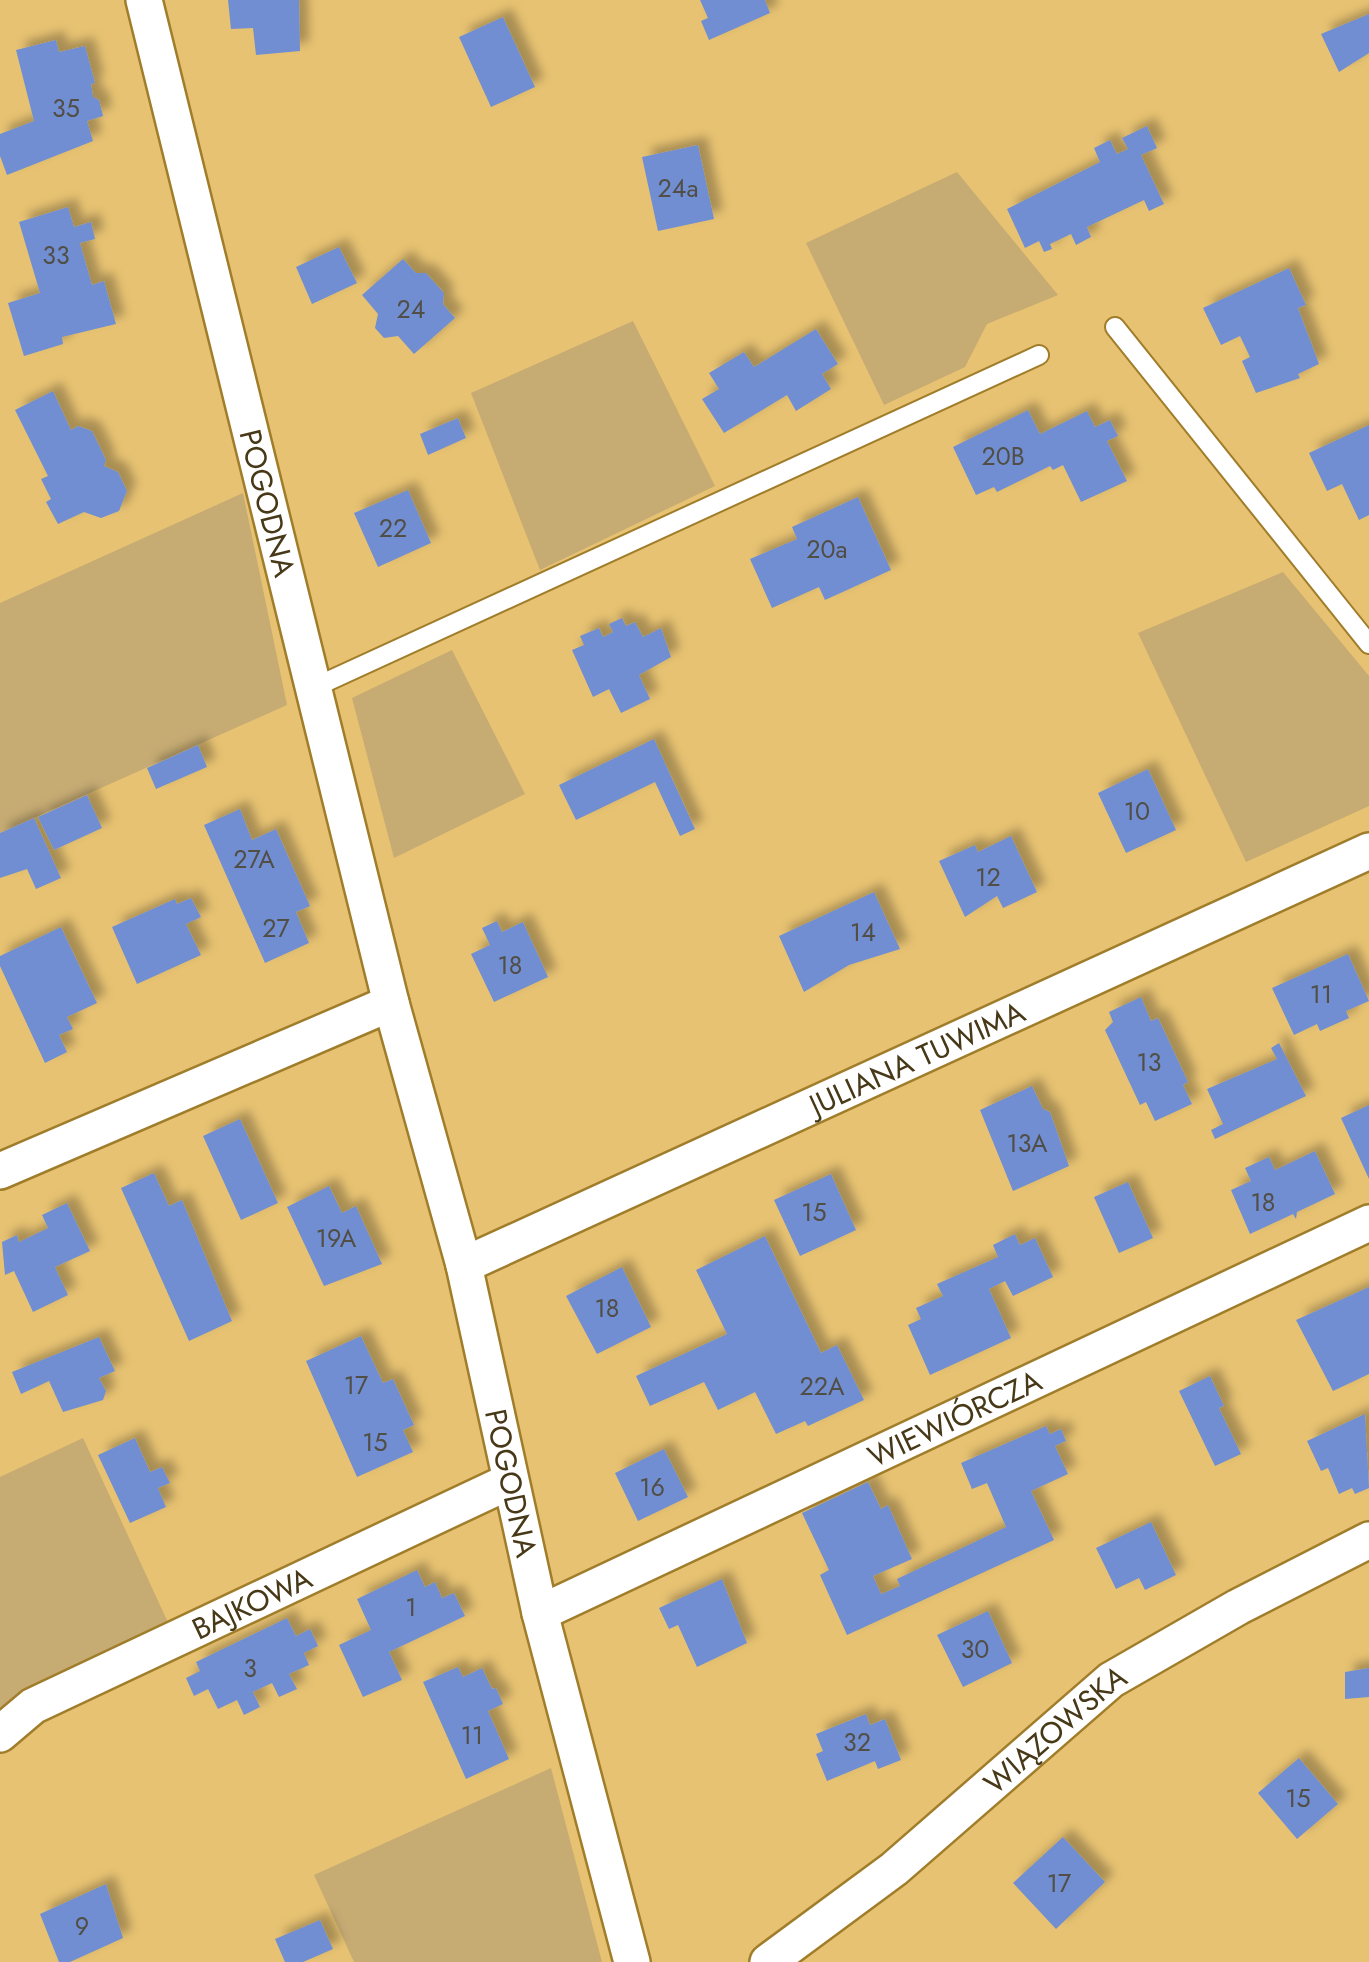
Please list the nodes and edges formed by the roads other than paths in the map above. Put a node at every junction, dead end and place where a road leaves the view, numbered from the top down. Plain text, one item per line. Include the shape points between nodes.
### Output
1 (144, 0) edge
2 (1115, 327) dead end
3 (1039, 355) dead end
4 (1369, 644) edge
5 (313, 688) junction
6 (1369, 851) edge
7 (391, 1003) junction
8 (0, 1171) edge
9 (1369, 1223) edge
10 (464, 1265) junction
11 (508, 1482) junction
12 (1369, 1540) edge
13 (540, 1613) junction
14 (0, 1734) edge
15 (632, 1962) edge
16 (768, 1962) edge

1 - 5 street, POGODNA
2 - 4 lane
3 - 5 lane
5 - 7 street, POGODNA
6 - 10 street, JULIANA TUWIMA
7 - 8 street
7 - 10 street, POGODNA
9 - 13 street, WIEWIÓRCZA
10 - 11 street, POGODNA
11 - 13 street, POGODNA
11 - 14 street, BAJKOWA via 33,1706
12 - 16 street, WIĄZOWSKA via 1111,1680 894,1869
13 - 15 street, POGODNA

